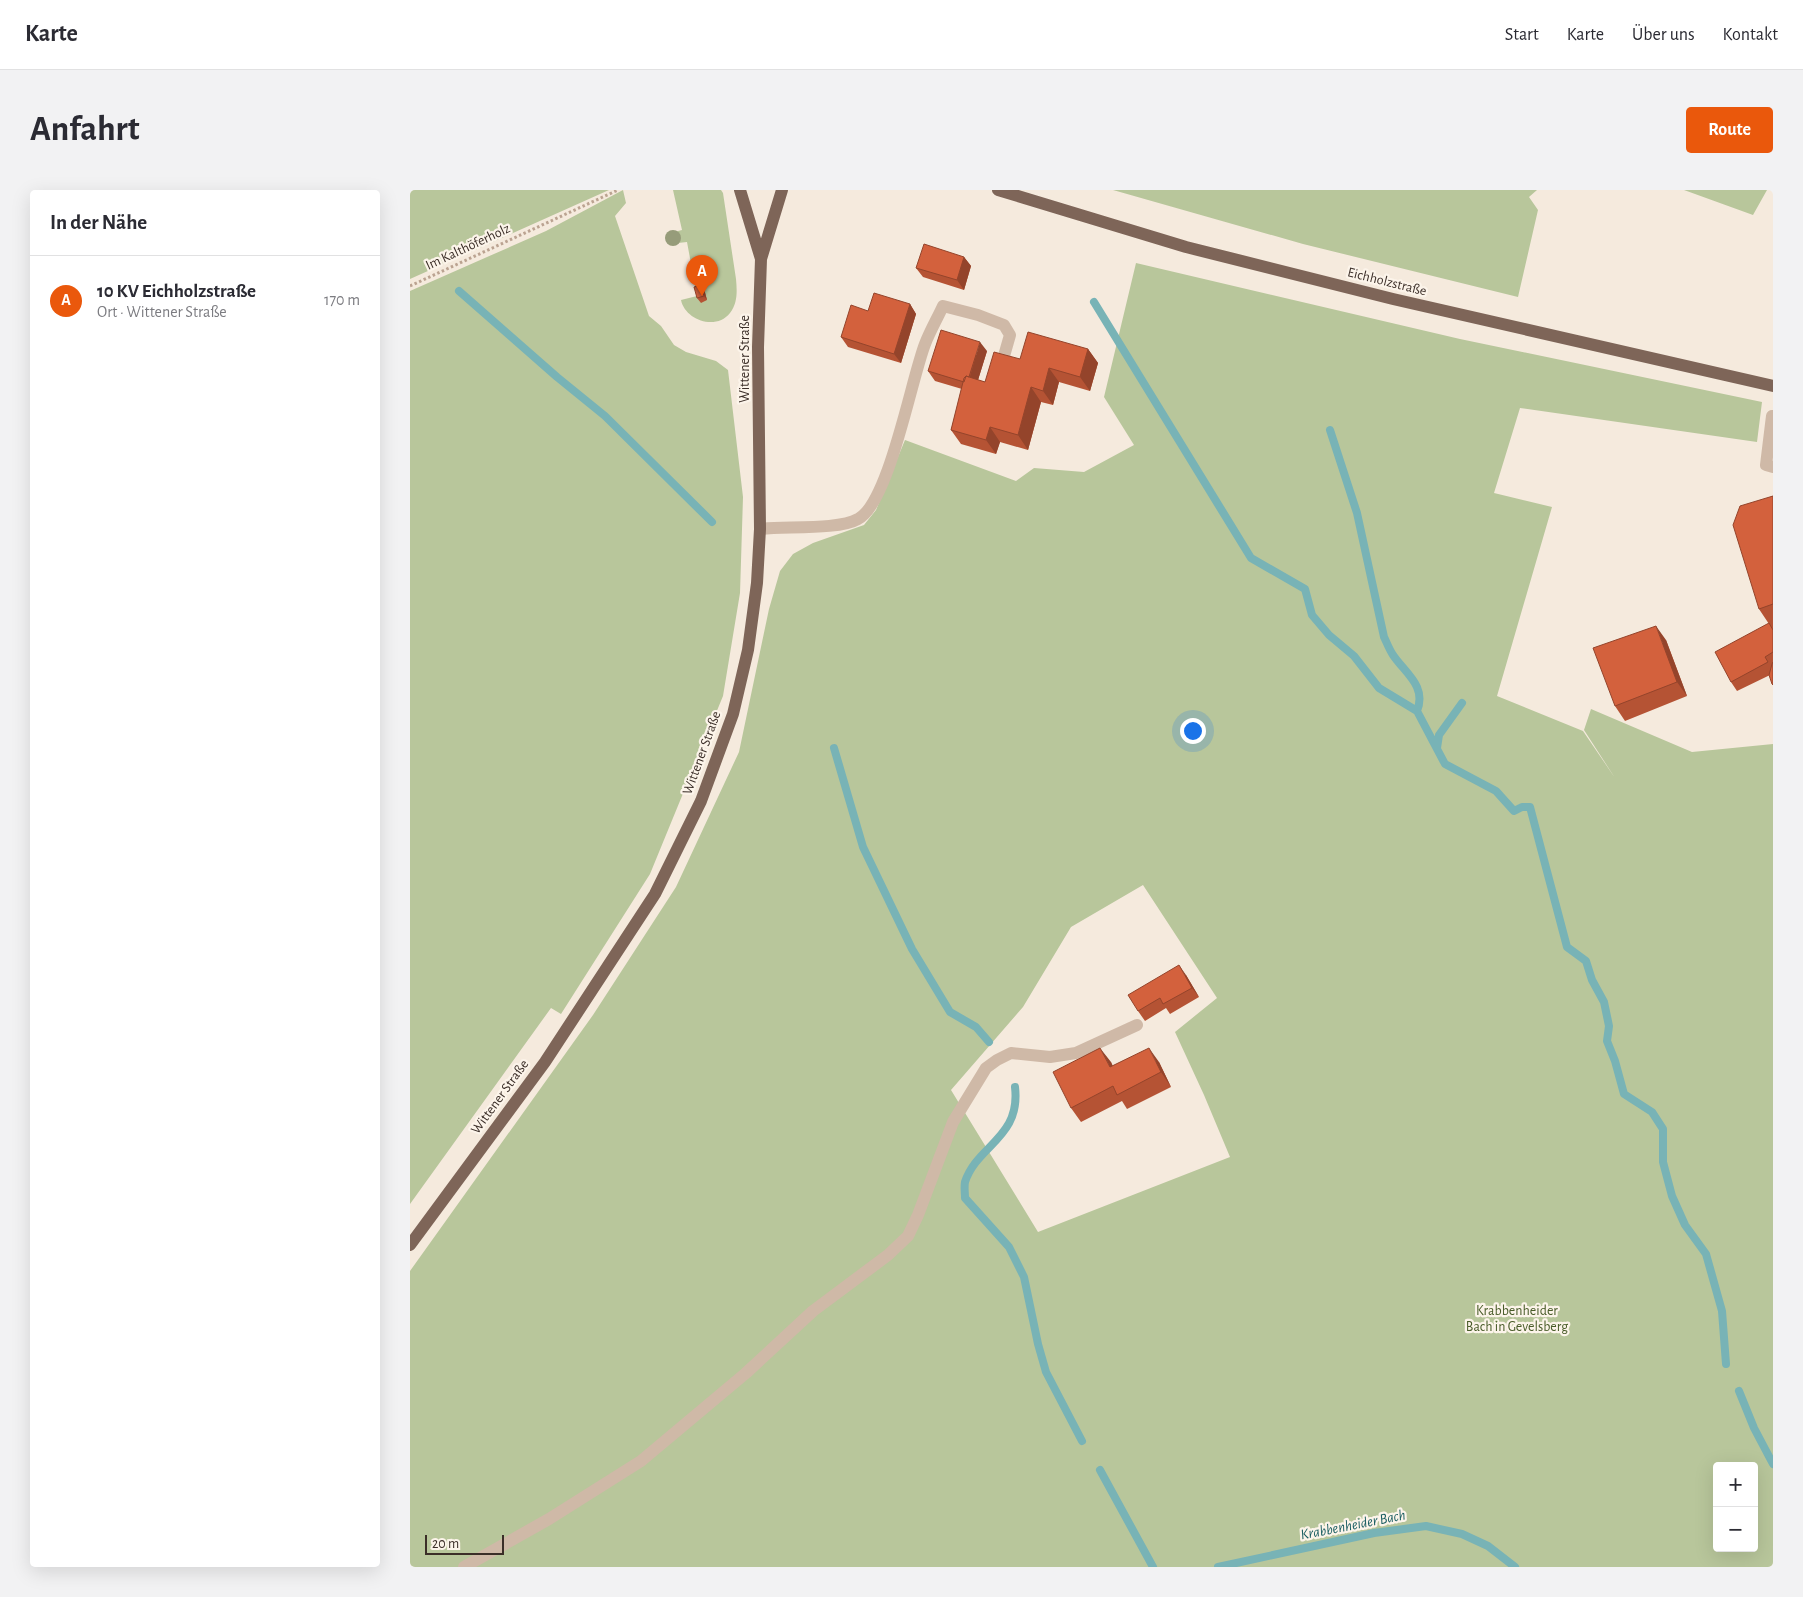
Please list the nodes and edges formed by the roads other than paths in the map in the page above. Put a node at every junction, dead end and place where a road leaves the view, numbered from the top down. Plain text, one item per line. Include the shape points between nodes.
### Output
1 (740, 190) edge
2 (782, 190) edge
3 (998, 190) edge
4 (762, 258) junction
5 (1004, 356) edge
6 (1773, 386) edge
7 (1772, 416) edge
8 (1773, 467) edge
9 (760, 528) junction
10 (1137, 1024) edge
11 (410, 1245) edge
12 (464, 1567) edge

1 - 4 main road
2 - 4 main road, Wittener Straße
3 - 6 main road, Eichholzstraße via 1196,250
4 - 9 main road, Wittener Straße via 758,346
5 - 9 lane via 1010,335 1004,325 942,306 925,344 892,458 868,512 843,525
7 - 8 lane via 1766,465
9 - 11 main road, Wittener Straße via 748,650 733,714 701,801 655,894 544,1062
10 - 12 lane via 1076,1053 1050,1057 1011,1054 986,1068 953,1122 908,1236 888,1255 813,1311 746,1373 641,1461

